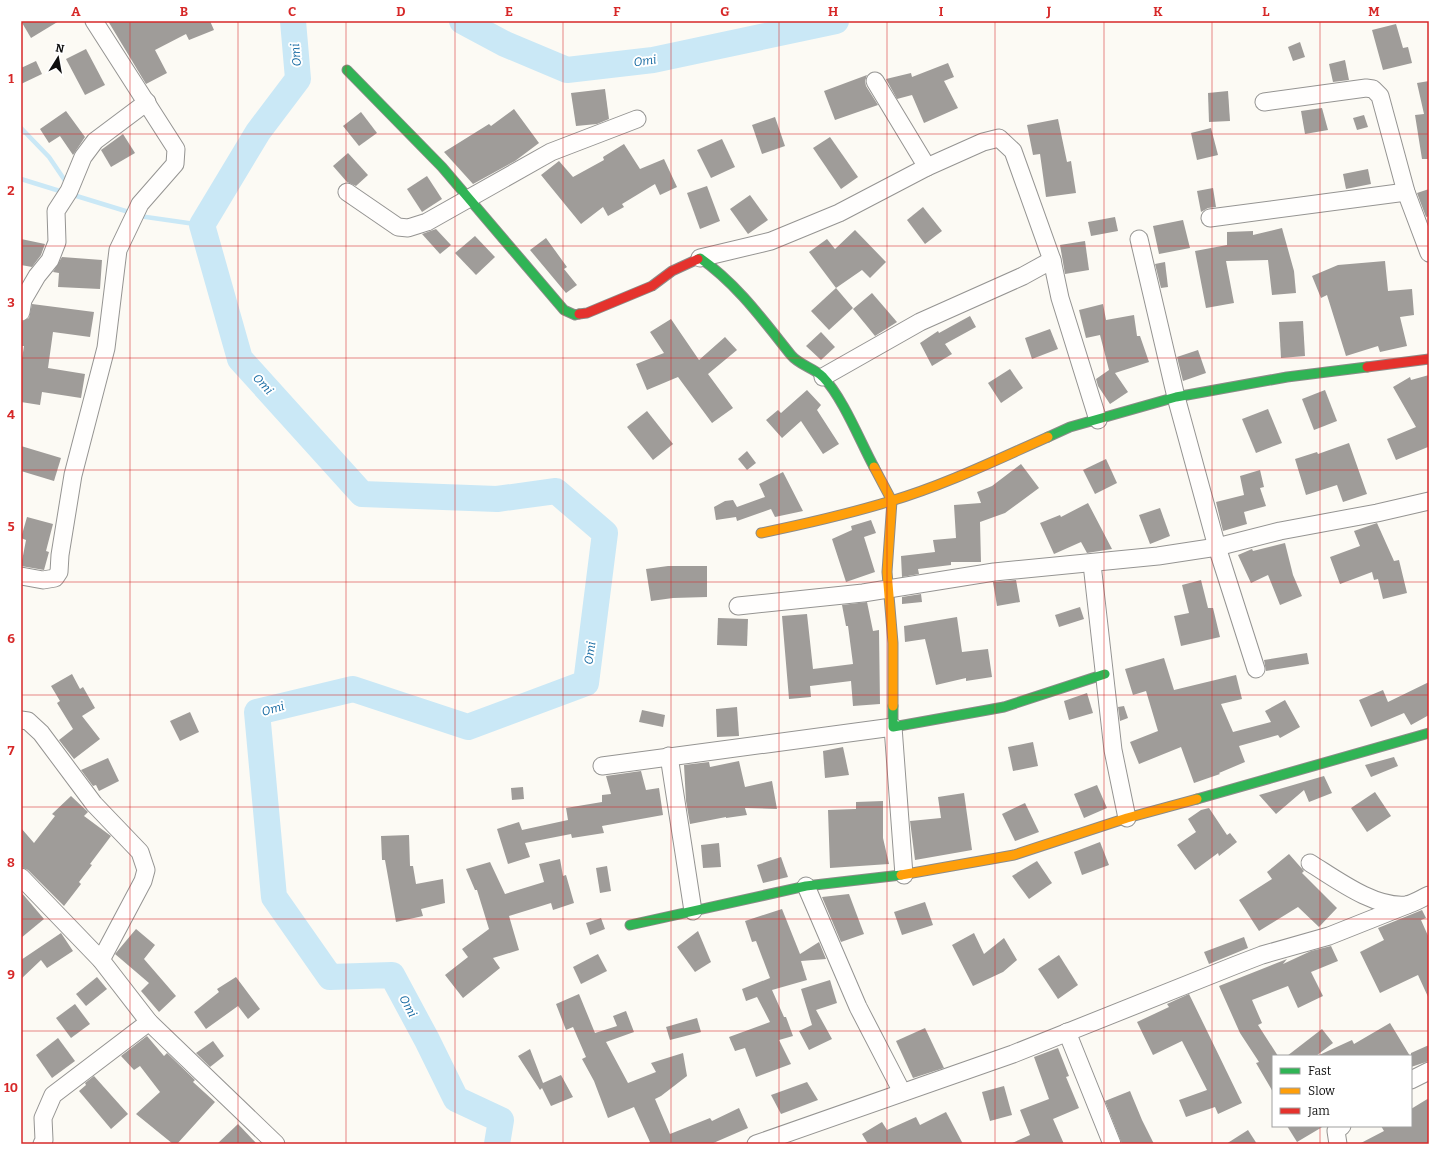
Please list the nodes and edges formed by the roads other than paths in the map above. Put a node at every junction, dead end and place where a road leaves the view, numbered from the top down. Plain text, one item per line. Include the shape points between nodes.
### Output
1 (94, 21) edge
2 (347, 70) dead end
3 (875, 81) dead end
4 (147, 102) junction
5 (1264, 102) dead end
6 (637, 119) dead end
7 (927, 167) junction
8 (347, 192) dead end
9 (1406, 192) junction
10 (469, 198) junction
11 (1210, 218) dead end
12 (1139, 239) dead end
13 (1429, 253) edge
14 (700, 258) junction
15 (1052, 260) junction
16 (21, 312) edge
17 (1429, 359) edge
18 (822, 377) junction
19 (1176, 398) junction
20 (1098, 420) junction
21 (892, 501) junction
22 (1429, 501) edge
23 (761, 533) dead end
24 (1216, 547) junction
25 (1092, 564) junction
26 (21, 576) edge
27 (888, 590) junction
28 (738, 606) dead end
29 (1256, 669) dead end
30 (1105, 674) junction
31 (21, 720) edge
32 (893, 727) junction
33 (1429, 733) edge
34 (669, 756) junction
35 (602, 766) dead end
36 (1127, 818) junction
37 (1310, 863) dead end
38 (904, 875) junction
39 (21, 877) edge
40 (806, 886) junction
41 (1429, 895) edge
42 (1407, 905) junction
43 (693, 911) junction
44 (630, 925) dead end
45 (101, 960) junction
46 (149, 1022) junction
47 (1067, 1032) junction
48 (1429, 1071) edge
49 (1412, 1080) edge
50 (902, 1092) junction
51 (1341, 1127) edge
52 (42, 1144) edge
53 (276, 1144) edge
54 (756, 1144) edge
55 (1112, 1144) edge
56 (1338, 1144) edge

1 - 4 street
2 - 10 street
3 - 7 street
4 - 16 street via 95,141 82,157 69,191 56,211 57,242 50,260 23,300
4 - 26 street via 176,149 174,164 140,204 118,250 106,348 73,475 59,572 55,578 43,580
5 - 9 street via 1373,89 1380,96
6 - 10 street via 551,152
7 - 14 street via 839,213 771,241
7 - 15 street via 983,142 999,138 1013,150
8 - 10 street via 398,226 408,228 426,222
9 - 11 street
9 - 13 street
10 - 14 street via 564,310 575,315 587,313 652,286 672,271
12 - 19 street
14 - 18 street via 718,271 742,295 793,357
15 - 18 street via 1023,276 920,322
15 - 20 street via 1060,298
17 - 19 street via 1287,377
18 - 21 street via 838,398
19 - 20 street
19 - 24 street
20 - 21 street via 1070,427 960,476
21 - 23 street via 836,517
21 - 27 street
22 - 24 street via 1280,531
24 - 25 street
24 - 29 street
25 - 27 street via 994,572
25 - 30 street
27 - 28 street
27 - 32 street via 893,643
30 - 32 street via 1004,707
30 - 36 street via 1113,750
31 - 45 street via 28,721 41,733 94,804 140,852 146,870 143,881
32 - 34 street
32 - 38 street
33 - 36 street
34 - 35 street
34 - 43 street
36 - 38 street via 1014,856
37 - 42 street via 1349,888 1382,903
38 - 40 street
39 - 45 street
40 - 43 street
40 - 50 street via 858,1007
41 - 42 street
42 - 47 street via 1329,936 1242,963
43 - 44 street
45 - 46 street
46 - 52 street via 53,1095 43,1118
46 - 53 street
47 - 50 street via 1013,1054
47 - 55 street
48 - 49 street
50 - 54 street
51 - 56 street via 1336,1131

